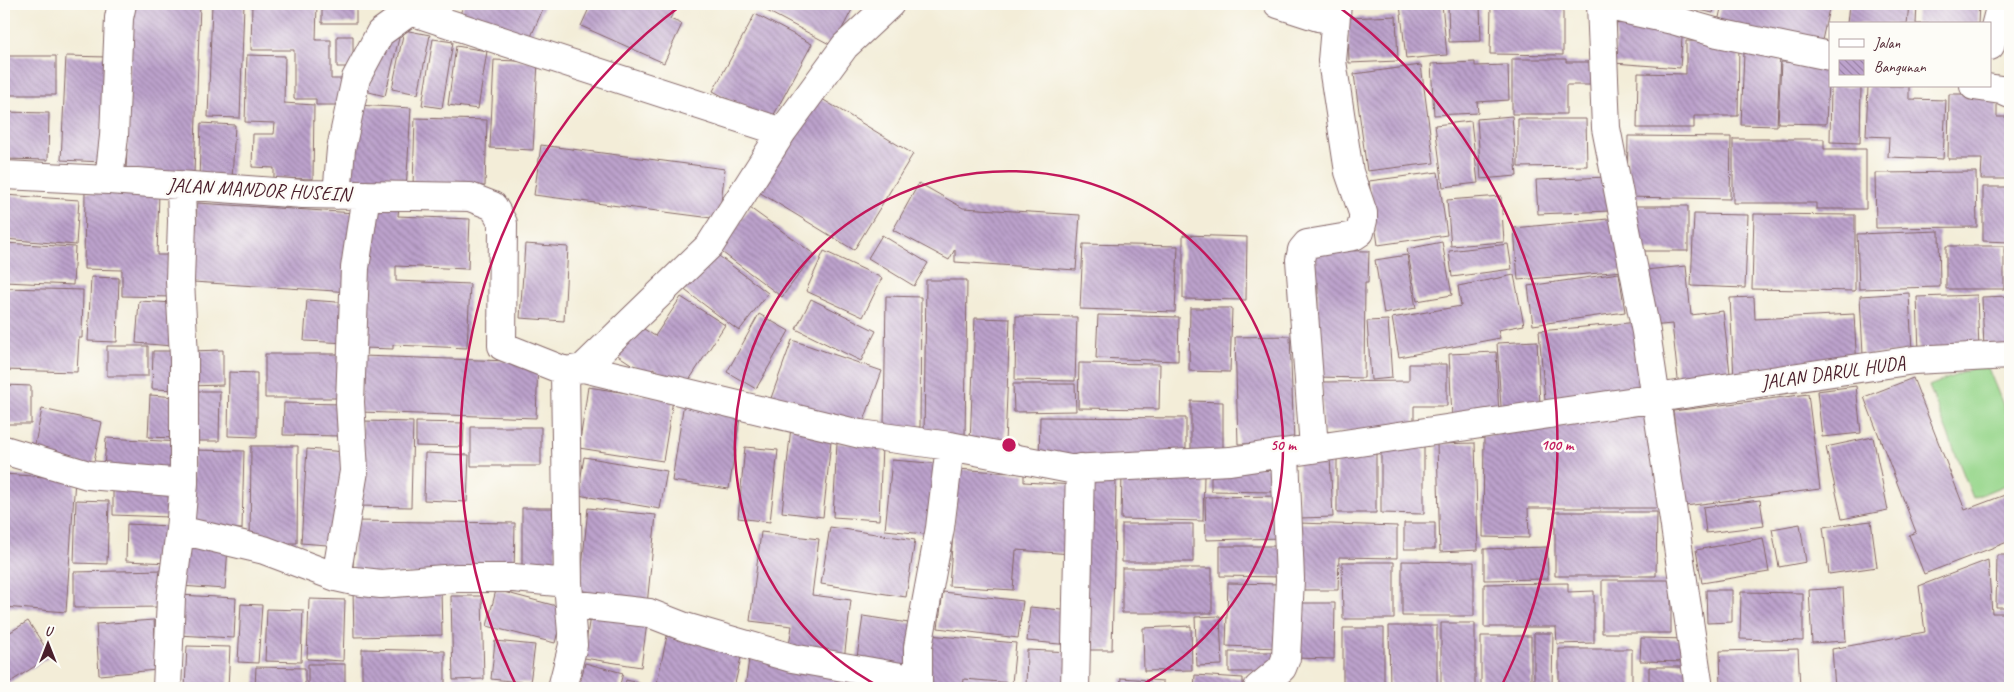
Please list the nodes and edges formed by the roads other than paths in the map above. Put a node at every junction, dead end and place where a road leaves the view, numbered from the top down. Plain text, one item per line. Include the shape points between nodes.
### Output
1 (122, 4) edge
2 (890, 4) edge
3 (1278, 4) edge
4 (1601, 4) edge
5 (2001, 4) edge
6 (415, 8) edge
7 (1336, 12) edge
8 (1992, 38) edge
9 (1829, 56) edge
10 (1986, 88) edge
11 (2010, 94) edge
12 (782, 132) junction
13 (4, 175) edge
14 (109, 180) junction
15 (181, 186) junction
16 (337, 195) junction
17 (366, 195) junction
18 (503, 223) joint
19 (2010, 355) edge
20 (574, 369) junction
21 (1656, 398) junction
22 (950, 446) junction
23 (1314, 448) junction
24 (4, 450) edge
25 (1285, 454) junction
26 (1080, 468) junction
27 (184, 483) junction
28 (180, 530) junction
29 (336, 577) junction
30 (569, 594) junction
31 (918, 684) edge
32 (168, 688) edge
33 (562, 688) edge
34 (1075, 688) edge
35 (1258, 688) edge
36 (1699, 688) edge

1 - 14 street
2 - 12 street via 845,46
3 - 7 street via 1318,17
4 - 9 street
4 - 21 street via 1606,128
5 - 8 street
6 - 12 street
6 - 16 street via 380,33 356,78 340,149
7 - 23 street via 1332,61 1349,172 1363,220 1360,232 1354,236 1314,242 1302,250 1300,260
10 - 11 street
12 - 20 street via 710,245
13 - 14 street, JALAN MANDOR HUSEIN
14 - 15 street, JALAN MANDOR HUSEIN
15 - 16 street, JALAN MANDOR HUSEIN
15 - 27 street
16 - 17 street, JALAN MANDOR HUSEIN
17 - 18 street, JALAN MANDOR HUSEIN via 470,197 493,206
17 - 29 street via 355,268 350,402 354,471
18 - 20 street, JALAN DARUL HUDA via 502,346
19 - 21 street, JALAN DARUL HUDA via 1914,360
20 - 22 street, JALAN DARUL HUDA via 860,434
20 - 30 street
21 - 23 street, JALAN DARUL HUDA
21 - 36 street
22 - 26 street, JALAN DARUL HUDA via 1070,469
22 - 31 street via 940,528 918,647
23 - 25 street, JALAN DARUL HUDA
24 - 27 street via 88,475
25 - 26 street, JALAN DARUL HUDA via 1230,461
25 - 35 street via 1290,579 1286,658 1282,668
26 - 34 street
27 - 28 street
28 - 29 street via 264,550
28 - 32 street via 171,598
29 - 30 street via 381,584 457,578 514,578
30 - 31 street via 649,613 792,658
30 - 33 street via 573,645

